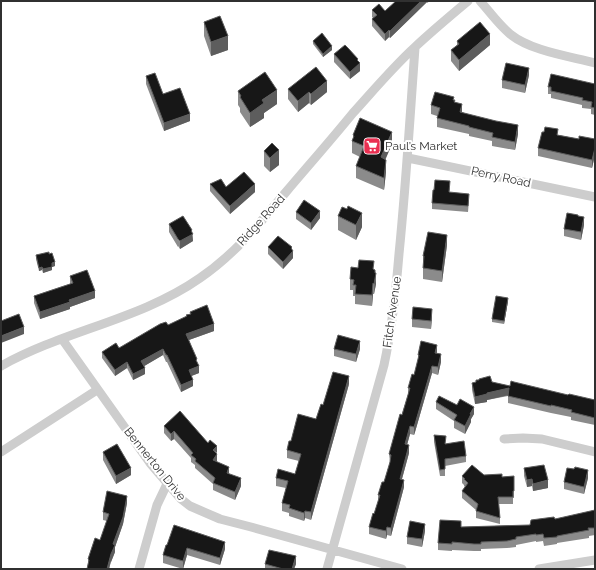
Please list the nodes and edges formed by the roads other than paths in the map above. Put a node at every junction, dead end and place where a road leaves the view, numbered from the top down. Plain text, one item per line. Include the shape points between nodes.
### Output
1 (468, 1) edge
2 (480, 1) edge
3 (415, 48) junction
4 (595, 63) edge
5 (408, 158) junction
6 (595, 197) edge
7 (62, 338) junction
8 (1, 366) edge
9 (97, 390) junction
10 (504, 439) dead end
11 (1, 452) edge
12 (595, 452) edge
13 (168, 484) junction
14 (333, 549) junction
15 (595, 560) edge
16 (139, 569) edge
17 (327, 569) edge
18 (402, 569) edge
19 (539, 569) edge

1 - 3 street, Ridge Road
2 - 4 street via 500,25 519,40 537,48
3 - 5 street, Fitch Avenue
3 - 7 street, Ridge Road via 354,112 241,244 219,264 176,294 130,314
5 - 6 street, Perry Road
5 - 14 street, Fitch Avenue via 389,342
7 - 8 street, Ridge Road
7 - 9 street, Bennerton Drive
9 - 11 street
9 - 13 street, Bennerton Drive
10 - 12 street via 542,439
13 - 14 street, Bennerton Drive via 181,499 202,512
13 - 16 street via 158,506
14 - 17 street, Fitch Avenue
14 - 18 street, Bennerton Drive
15 - 19 street

